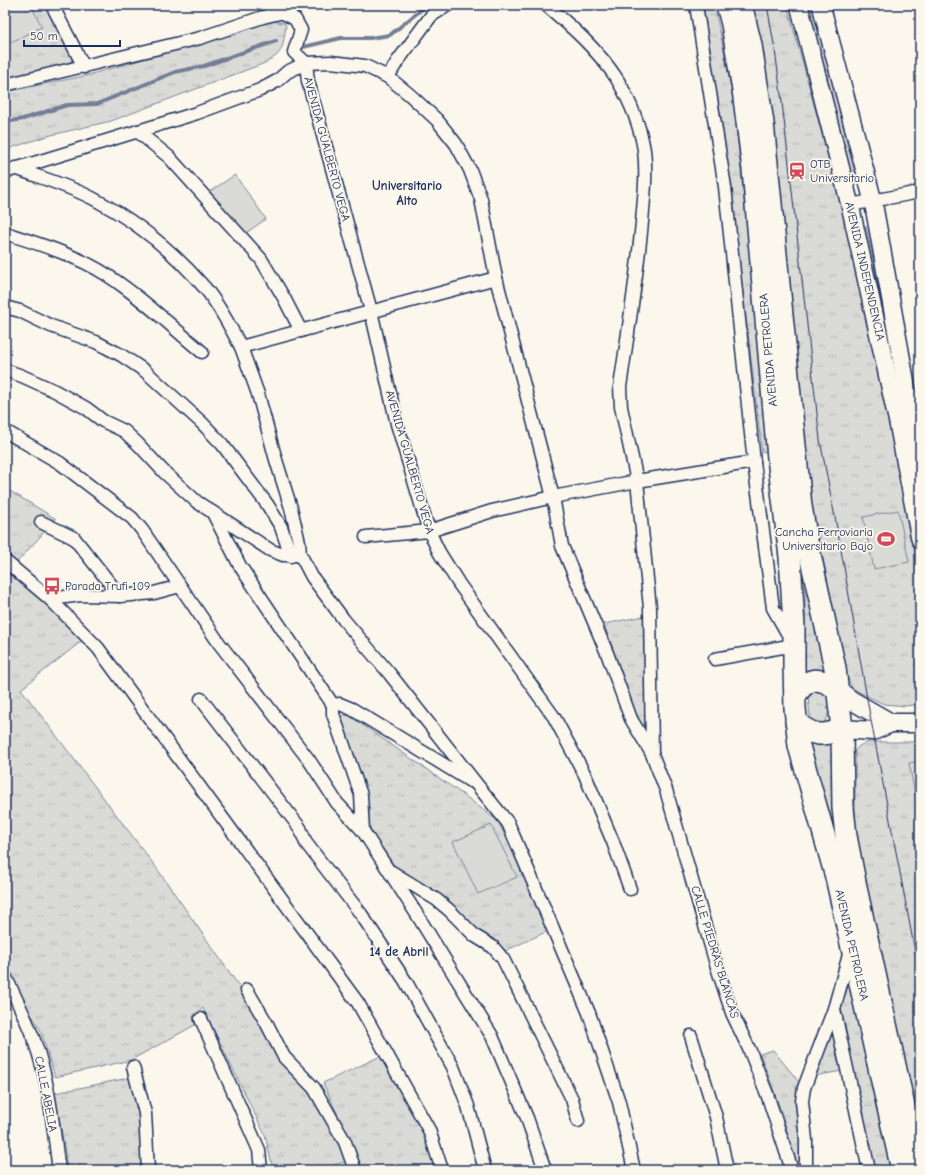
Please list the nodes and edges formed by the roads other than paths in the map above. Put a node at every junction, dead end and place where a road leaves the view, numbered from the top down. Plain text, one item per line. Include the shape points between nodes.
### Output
1 (52, 5) edge
2 (267, 5) edge
3 (297, 5) edge
4 (448, 5) edge
5 (546, 5) edge
6 (696, 5) edge
7 (727, 5) edge
8 (742, 5) edge
9 (799, 5) edge
10 (821, 5) edge
11 (285, 9) edge
12 (306, 63) junction
13 (84, 67) junction
14 (388, 77) junction
15 (5, 85) edge
16 (137, 131) junction
17 (10, 170) edge
18 (920, 192) edge
19 (873, 201) junction
20 (850, 205) junction
21 (5, 233) edge
22 (496, 278) junction
23 (5, 307) edge
24 (371, 312) junction
25 (301, 331) junction
26 (241, 347) junction
27 (202, 352) dead end
28 (5, 370) edge
29 (5, 431) edge
30 (754, 462) junction
31 (920, 462) edge
32 (637, 481) junction
33 (553, 497) junction
34 (212, 512) junction
35 (41, 522) dead end
36 (429, 531) junction
37 (366, 537) dead end
38 (920, 539) edge
39 (296, 555) junction
40 (5, 560) edge
41 (180, 586) junction
42 (120, 596) junction
43 (50, 599) junction
44 (794, 646) junction
45 (715, 659) dead end
46 (838, 690) junction
47 (795, 696) junction
48 (201, 699) dead end
49 (333, 705) junction
50 (796, 722) junction
51 (891, 722) junction
52 (920, 723) edge
53 (842, 729) junction
54 (652, 754) junction
55 (478, 786) junction
56 (363, 831) junction
57 (388, 870) junction
58 (630, 889) dead end
59 (852, 944) junction
60 (5, 976) edge
61 (247, 990) dead end
62 (834, 1009) junction
63 (201, 1019) dead end
64 (691, 1036) dead end
65 (133, 1067) dead end
66 (578, 1121) dead end
67 (59, 1170) edge
68 (148, 1170) edge
69 (261, 1170) edge
70 (354, 1170) edge
71 (442, 1170) edge
72 (485, 1170) edge
73 (545, 1170) edge
74 (634, 1170) edge
75 (727, 1170) edge
76 (792, 1170) edge
77 (806, 1170) edge
78 (869, 1170) edge
79 (902, 1170) edge
80 (918, 1170) edge

1 - 13 street
2 - 11 street
3 - 11 street
4 - 14 street via 431,16
5 - 32 street via 578,33 616,79 630,105 644,149 646,171 639,255 620,387 621,407
6 - 30 street via 725,187
7 - 44 highway, AVENIDA PETROLERA via 743,90 753,170 777,448 790,556
8 - 46 highway, AVENIDA PETROLERA via 763,123 801,506
9 - 20 main road, AVENIDA INDEPENDENCIA
10 - 19 main road, AVENIDA INDEPENDENCIA
11 - 12 street, AVENIDA GUALBERTO VEGA via 301,30 294,52
11 - 13 street via 200,38
12 - 14 street via 331,62 365,66
12 - 16 street via 260,90
12 - 24 street, AVENIDA GUALBERTO VEGA via 308,81
13 - 15 street
14 - 22 street via 437,120 456,144 470,170 481,200
16 - 17 street
16 - 25 street via 169,157 261,259
17 - 26 street via 93,198 131,220 175,257 205,288 222,312
18 - 19 street
19 - 20 street
19 - 31 main road, AVENIDA INDEPENDENCIA
20 - 38 main road, AVENIDA INDEPENDENCIA via 897,416
21 - 27 street via 76,258 106,274
22 - 24 street
22 - 33 street
23 - 39 street via 96,342 144,371 222,444 271,510
24 - 25 street
24 - 36 street, AVENIDA GUALBERTO VEGA via 397,424
25 - 26 street
26 - 39 street via 258,394 292,508 299,542
28 - 34 street via 55,391 124,431 164,472
29 - 41 street via 60,463 132,518 150,540
30 - 32 street
30 - 44 street via 773,608
32 - 33 street
32 - 54 street via 650,608
33 - 36 street via 492,511
33 - 54 street via 562,546 604,645 631,719
34 - 39 street via 270,550 283,556
34 - 49 street via 240,566
35 - 42 street via 74,538
36 - 37 street
36 - 58 street, AVENIDA GUALBERTO VEGA via 459,584 554,717 585,775
39 - 55 street via 344,620
40 - 43 street
41 - 42 street via 154,593
41 - 56 street via 219,643 309,760 337,803
42 - 43 street via 82,595
43 - 71 street via 98,648 358,1003 429,1130
44 - 45 street
44 - 47 highway, AVENIDA PETROLERA
46 - 47 highway via 824,680 815,680 807,682
46 - 51 main road via 850,700
46 - 53 highway
47 - 50 highway
48 - 72 street via 300,828 306,843 361,914 406,982 453,1067 468,1106
49 - 55 street via 340,704 352,710
49 - 56 street via 333,714 361,795
50 - 53 highway via 812,733 832,733
50 - 59 highway, AVENIDA PETROLERA via 799,746
51 - 52 main road
51 - 53 main road via 873,731
53 - 80 highway, AVENIDA PETROLERA via 846,836
54 - 76 street, CALLE PIEDRAS BLANCAS via 666,790 732,1013 767,1094
55 - 74 street via 508,823 590,1013 618,1102
56 - 57 street
57 - 66 street via 437,900 475,936 493,947 503,959 572,1099
57 - 73 street via 492,1036 527,1118
59 - 62 street
59 - 79 highway, AVENIDA PETROLERA
60 - 67 street, CALLE ABELIA via 36,1044 44,1075
61 - 70 street via 284,1056 314,1088 345,1142
62 - 77 street via 804,1088 802,1101
62 - 78 street
63 - 69 street via 259,1150
64 - 75 street via 716,1117
65 - 68 street via 145,1114

